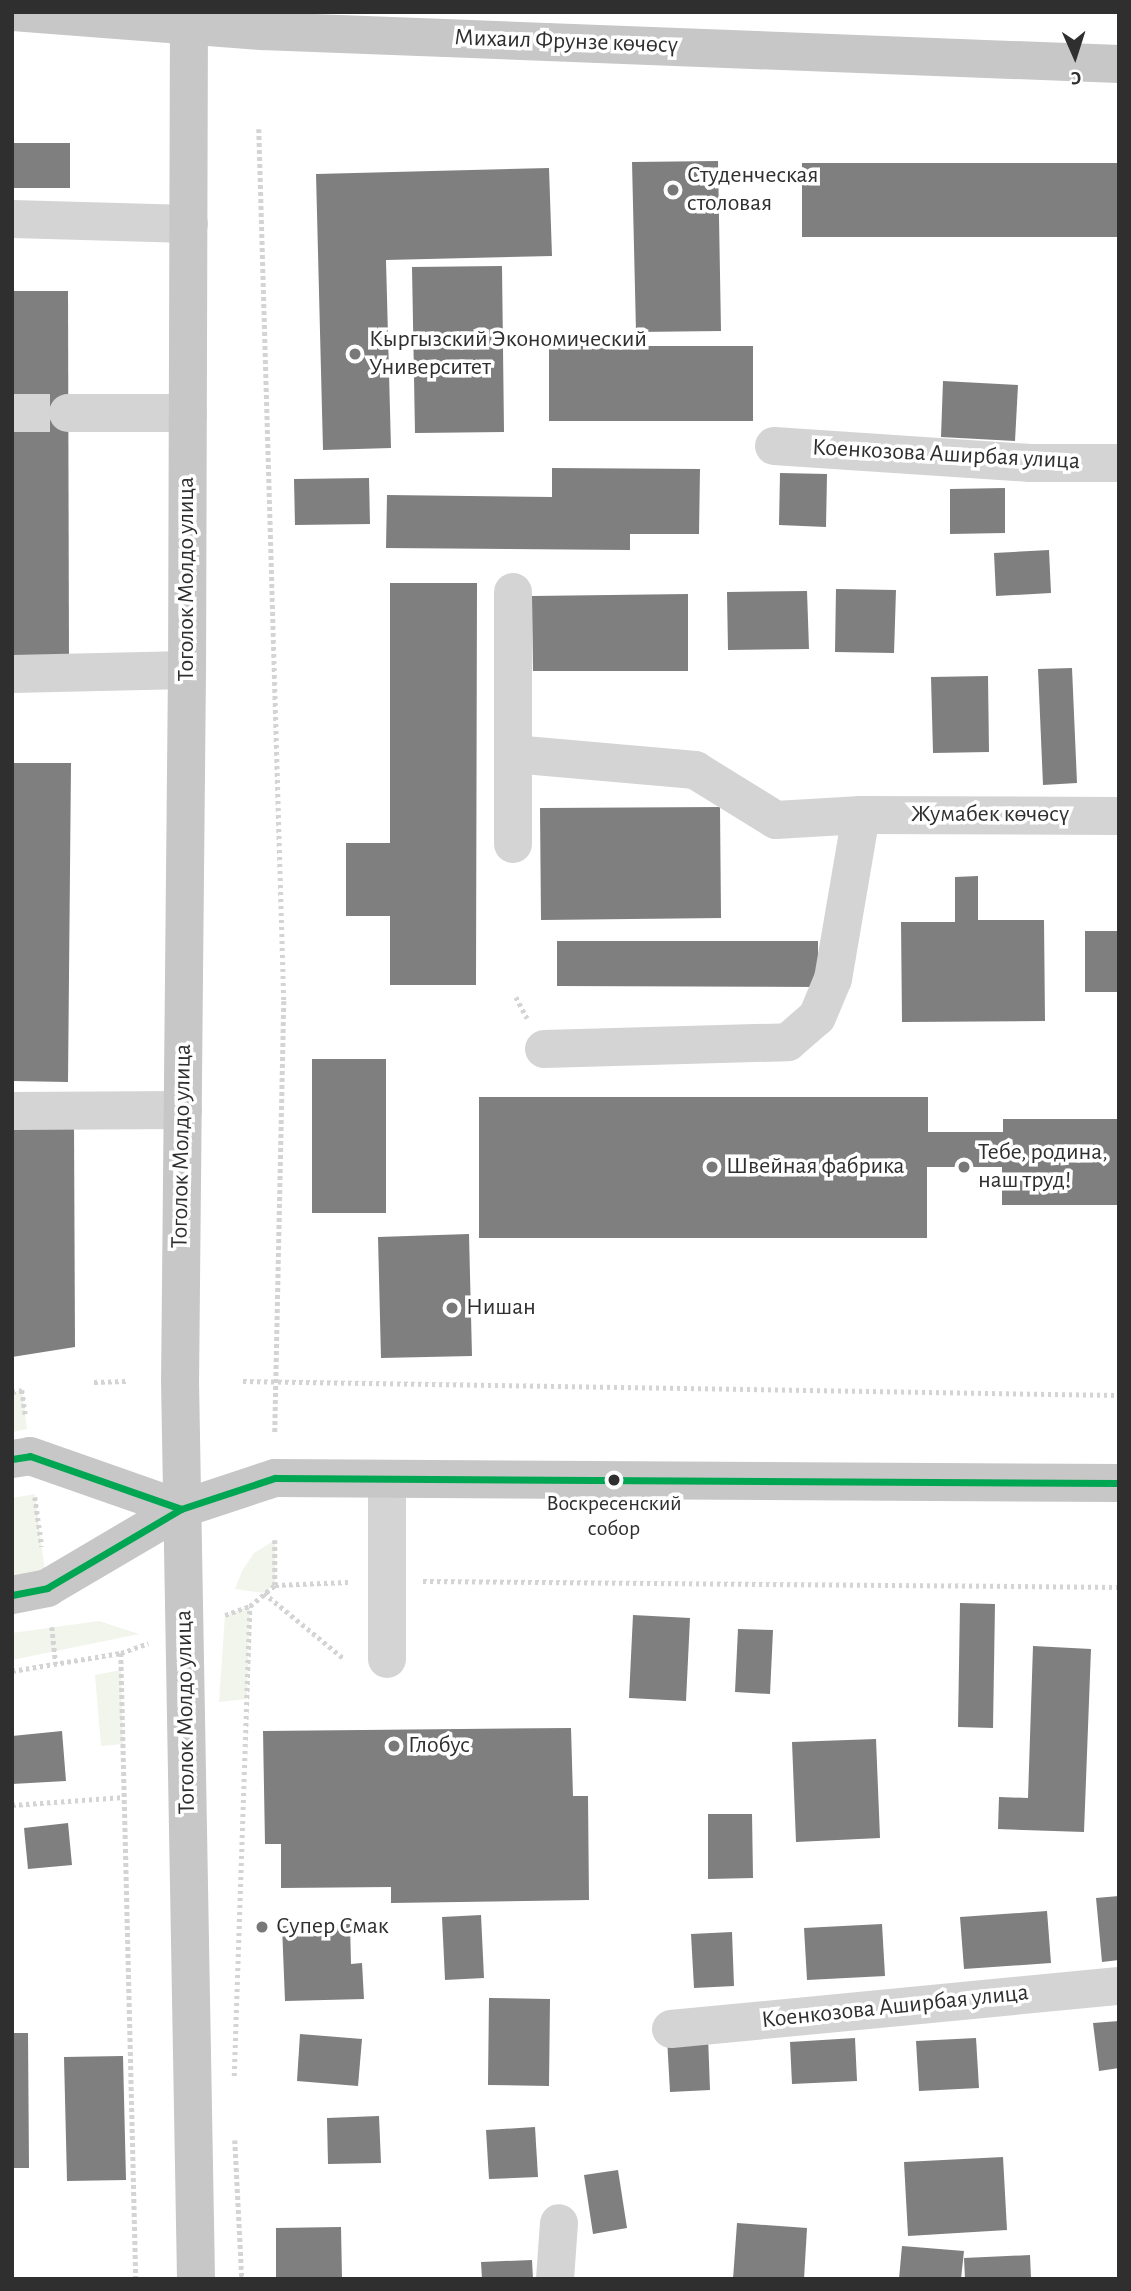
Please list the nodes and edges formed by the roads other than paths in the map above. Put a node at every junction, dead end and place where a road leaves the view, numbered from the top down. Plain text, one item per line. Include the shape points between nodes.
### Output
1 (13, 12) edge
2 (189, 20) edge
3 (1119, 64) edge
4 (12, 219) edge
5 (189, 224) junction
6 (188, 412) junction
7 (68, 413) tunnel mouth
8 (774, 446) dead end
9 (1119, 463) edge
10 (513, 592) dead end
11 (187, 670) junction
12 (12, 674) edge
13 (513, 754) junction
14 (861, 815) junction
15 (1119, 816) edge
16 (513, 844) dead end
17 (544, 1049) dead end
18 (183, 1110) junction
19 (12, 1111) edge
20 (20, 1444) edge
21 (387, 1479) junction
22 (1119, 1483) edge
23 (181, 1509) junction
24 (12, 1595) edge
25 (387, 1659) dead end
26 (1119, 1986) edge
27 (671, 2029) dead end
28 (559, 2223) dead end
29 (196, 2279) edge
30 (555, 2279) edge

1 - 2 main road, Михаил Фрунзе көчөсү
2 - 3 main road, Михаил Фрунзе көчөсү
2 - 5 main road, Тоголок Молдо улица
4 - 5 street
5 - 6 main road, Тоголок Молдо улица
6 - 7 street
6 - 11 main road, Тоголок Молдо улица
8 - 9 street, Коенкозова Аширбая улица via 1030,463
10 - 13 street
11 - 12 street
11 - 18 main road, Тоголок Молдо улица
13 - 14 street, Жумабек көчөсү via 695,770 776,820
13 - 16 street
14 - 15 street, Жумабек көчөсү
14 - 17 street via 833,979 817,1017 788,1042
18 - 19 street
18 - 23 main road, Тоголок Молдо улица
20 - 23 main road via 30,1455
21 - 22 main road
21 - 23 main road via 275,1478
21 - 25 street
23 - 24 main road via 47,1588
23 - 29 main road, Тоголок Молдо улица
26 - 27 street, Коенкозова Аширбая улица
28 - 30 street

